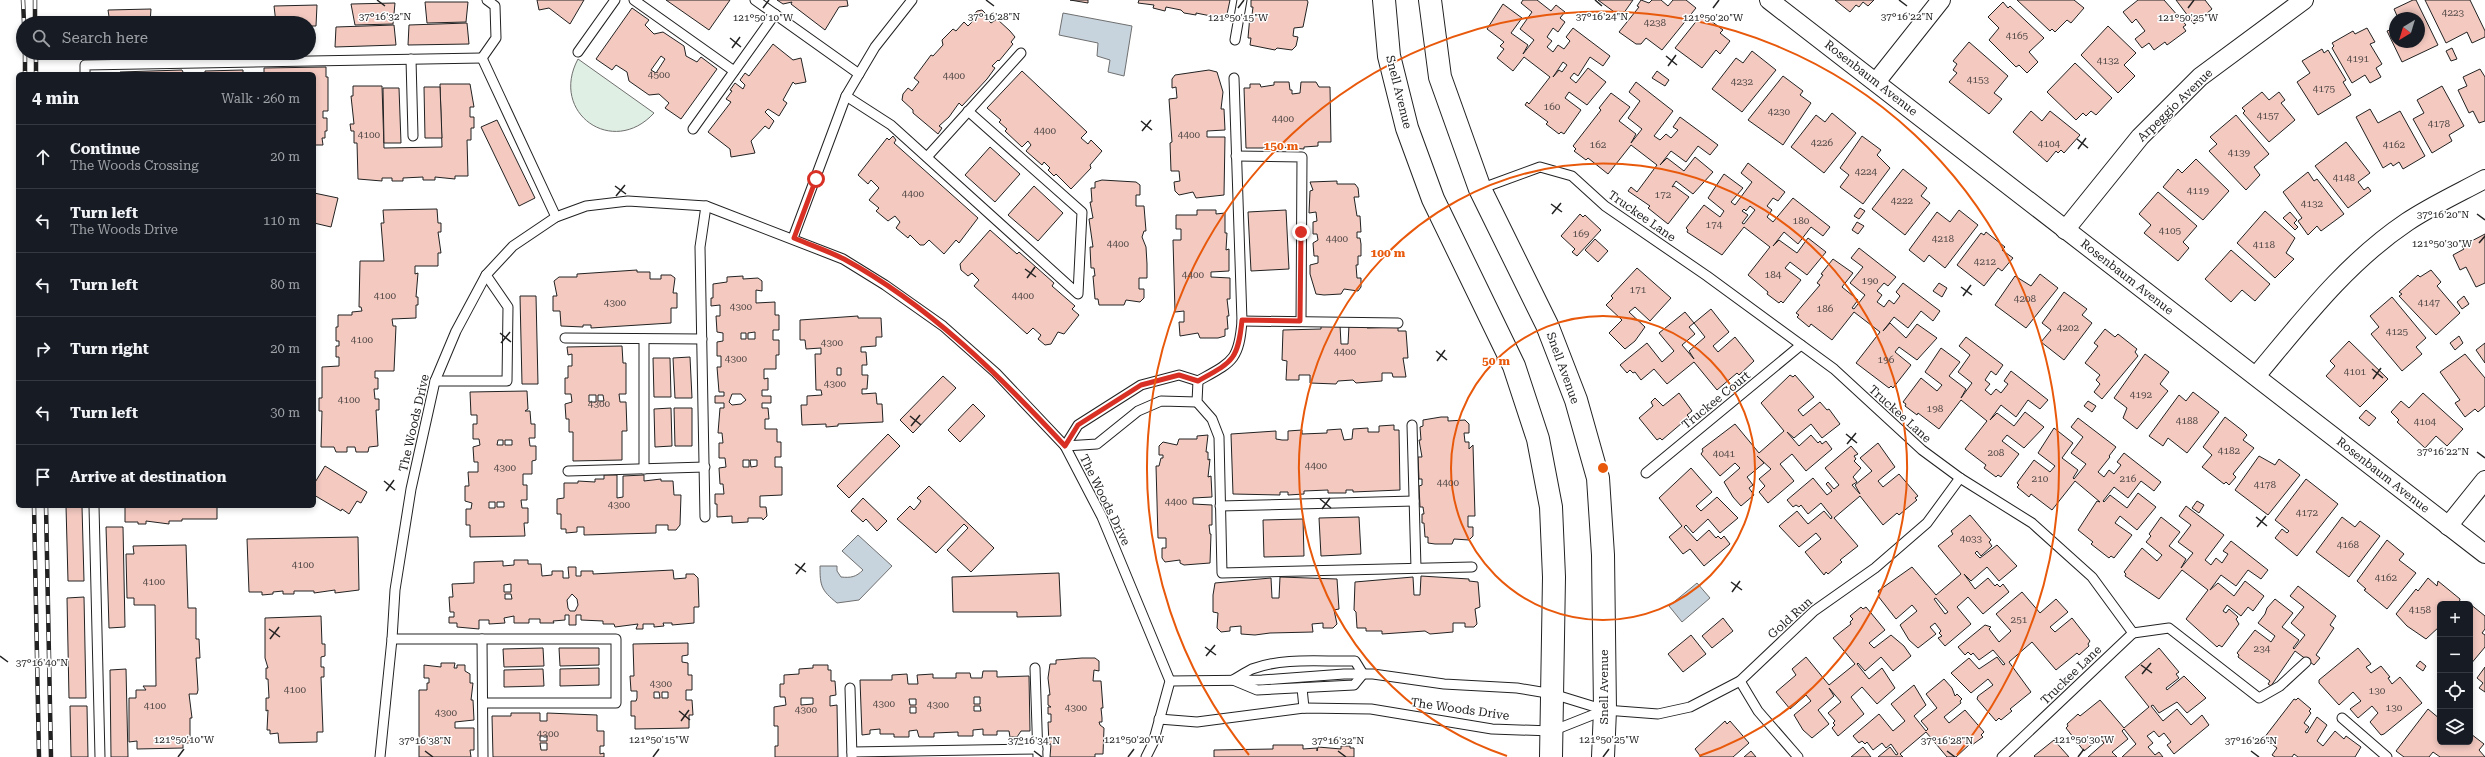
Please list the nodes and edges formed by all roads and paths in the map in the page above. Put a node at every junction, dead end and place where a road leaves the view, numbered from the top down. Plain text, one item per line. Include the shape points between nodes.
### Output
1 (487, 0) edge
2 (615, 0) edge
3 (634, 0) edge
4 (756, 0) edge
5 (912, 0) edge
6 (1242, 0) edge
7 (1384, 0) edge
8 (1430, 0) edge
9 (1769, 0) edge
10 (1941, 0) edge
11 (2304, 0) edge
12 (775, 14) junction
13 (1235, 40) dead end
14 (578, 52) dead end
15 (1021, 53) dead end
16 (482, 58) junction
17 (412, 59) junction
18 (734, 71) junction
19 (85, 72) edge
20 (859, 74) junction
21 (1234, 78) dead end
22 (1876, 82) junction
23 (846, 96) junction
24 (968, 111) junction
25 (693, 129) dead end
26 (413, 136) dead end
27 (1236, 156) junction
28 (927, 157) junction
29 (2485, 179) edge
30 (1480, 189) junction
31 (706, 206) junction
32 (556, 217) junction
33 (2065, 230) junction
34 (794, 238) junction
35 (486, 276) junction
36 (1242, 320) junction
37 (1300, 321) junction
38 (1398, 323) dead end
39 (565, 338) dead end
40 (644, 339) junction
41 (702, 339) junction
42 (1801, 345) junction
43 (2256, 376) junction
44 (435, 381) junction
45 (1198, 381) junction
46 (1196, 402) junction
47 (1412, 425) dead end
48 (1065, 446) junction
49 (705, 467) junction
50 (644, 469) junction
51 (568, 471) dead end
52 (1646, 473) dead end
53 (1960, 478) junction
54 (2485, 480) edge
55 (1414, 501) junction
56 (1220, 506) junction
57 (94, 508) edge
58 (705, 517) dead end
59 (2448, 526) junction
60 (2485, 554) edge
61 (1472, 567) dead end
62 (1416, 568) junction
63 (2133, 633) junction
64 (392, 639) junction
65 (482, 639) junction
66 (2306, 662) dead end
67 (1035, 668) dead end
68 (1363, 674) junction
69 (1234, 680) junction
70 (1170, 681) junction
71 (1740, 681) junction
72 (850, 688) dead end
73 (1302, 688) junction
74 (1553, 694) junction
75 (483, 703) junction
76 (1304, 708) junction
77 (1605, 710) junction
78 (2342, 718) dead end
79 (1159, 719) junction
80 (1552, 731) junction
81 (1038, 753) edge
82 (852, 755) edge
83 (100, 757) edge
84 (380, 757) edge
85 (483, 757) edge
86 (1146, 757) edge
87 (1551, 757) edge
88 (1603, 757) edge
89 (1798, 757) edge
90 (2002, 757) edge
91 (2387, 757) edge

1 - 16 lane via 495,6 496,38
2 - 14 lane
3 - 18 lane
4 - 12 lane
5 - 20 lane via 875,47
6 - 13 lane
7 - 74 main road, Snell Avenue via 1389,56 1407,128 1433,198 1514,366 1538,438 1551,507 1554,577
8 - 30 main road, Snell Avenue via 1440,77
9 - 22 street, Rosenbaum Avenue
10 - 22 street
11 - 33 street, Arpeggio Avenue via 2200,77 2140,137
12 - 18 lane
12 - 20 lane
15 - 24 lane
16 - 17 lane
16 - 32 lane
17 - 19 lane via 85,65
17 - 26 lane
18 - 25 lane
20 - 23 lane
21 - 27 lane
22 - 33 street, Rosenbaum Avenue
23 - 28 lane via 891,125
23 - 34 lane
24 - 28 lane
24 - 28 lane via 1082,212 1078,294
27 - 36 lane
27 - 37 lane via 1302,157
29 - 43 street via 2407,222 2353,266 2310,309
30 - 42 lane, Truckee Lane via 1540,168 1572,176 1605,206
30 - 77 main road, Snell Avenue via 1547,325 1576,400 1598,478 1603,555
31 - 32 lane, The Woods Drive via 628,201 586,206
31 - 34 lane, The Woods Drive
31 - 41 lane via 700,247
32 - 35 lane, The Woods Drive via 513,246
33 - 43 street, Rosenbaum Avenue
34 - 48 lane, The Woods Drive via 843,259 944,326 996,373
35 - 44 lane, The Woods Drive via 456,331
35 - 44 lane via 508,307 507,381
36 - 37 lane
36 - 45 lane via 1240,346 1227,365
37 - 38 lane
39 - 40 lane
40 - 41 lane
40 - 50 lane
41 - 49 lane
42 - 52 lane, Truckee Court
42 - 53 lane, Truckee Lane via 1834,370 1922,450
43 - 59 street, Rosenbaum Avenue
44 - 64 lane, The Woods Drive via 411,489 395,590
45 - 46 lane
45 - 48 lane via 1179,375 1141,385 1078,425
46 - 48 lane via 1161,400 1138,411 1097,444
46 - 56 lane via 1212,419 1219,437
47 - 55 lane
48 - 70 lane, The Woods Drive via 1102,517
49 - 50 lane
49 - 58 lane
50 - 51 lane
53 - 63 lane, Truckee Lane via 2032,523 2092,577
53 - 71 lane, Gold Run via 1927,523 1875,568 1814,611
54 - 59 street
55 - 56 lane
55 - 62 lane
56 - 62 lane via 1222,573
57 - 83 lane
59 - 60 street, Rosenbaum Avenue
61 - 62 lane
63 - 66 lane via 2169,628 2259,698 2280,686
63 - 90 lane, Truckee Lane
64 - 65 lane
64 - 84 lane, The Woods Drive
65 - 75 lane
65 - 75 lane via 616,639 616,703
67 - 81 lane
68 - 69 lane, The Woods Drive
68 - 69 lane via 1355,661 1294,662 1252,669
68 - 73 lane, The Woods Drive via 1354,686
68 - 74 lane, The Woods Drive
69 - 70 lane, The Woods Drive
69 - 73 lane, The Woods Drive via 1257,690
70 - 79 lane
71 - 77 lane, Gold Run via 1690,707 1658,714
71 - 89 lane via 1758,711
72 - 82 lane
73 - 76 lane
74 - 77 lane, The Woods Drive
74 - 80 main road, Snell Avenue
75 - 85 lane
76 - 79 lane, The Woods Drive via 1197,722
76 - 80 lane, The Woods Drive via 1371,709 1492,728
77 - 80 lane, The Woods Drive
77 - 88 main road, Snell Avenue
78 - 91 lane
79 - 86 lane via 1153,743
80 - 87 main road, Snell Avenue
81 - 82 lane

